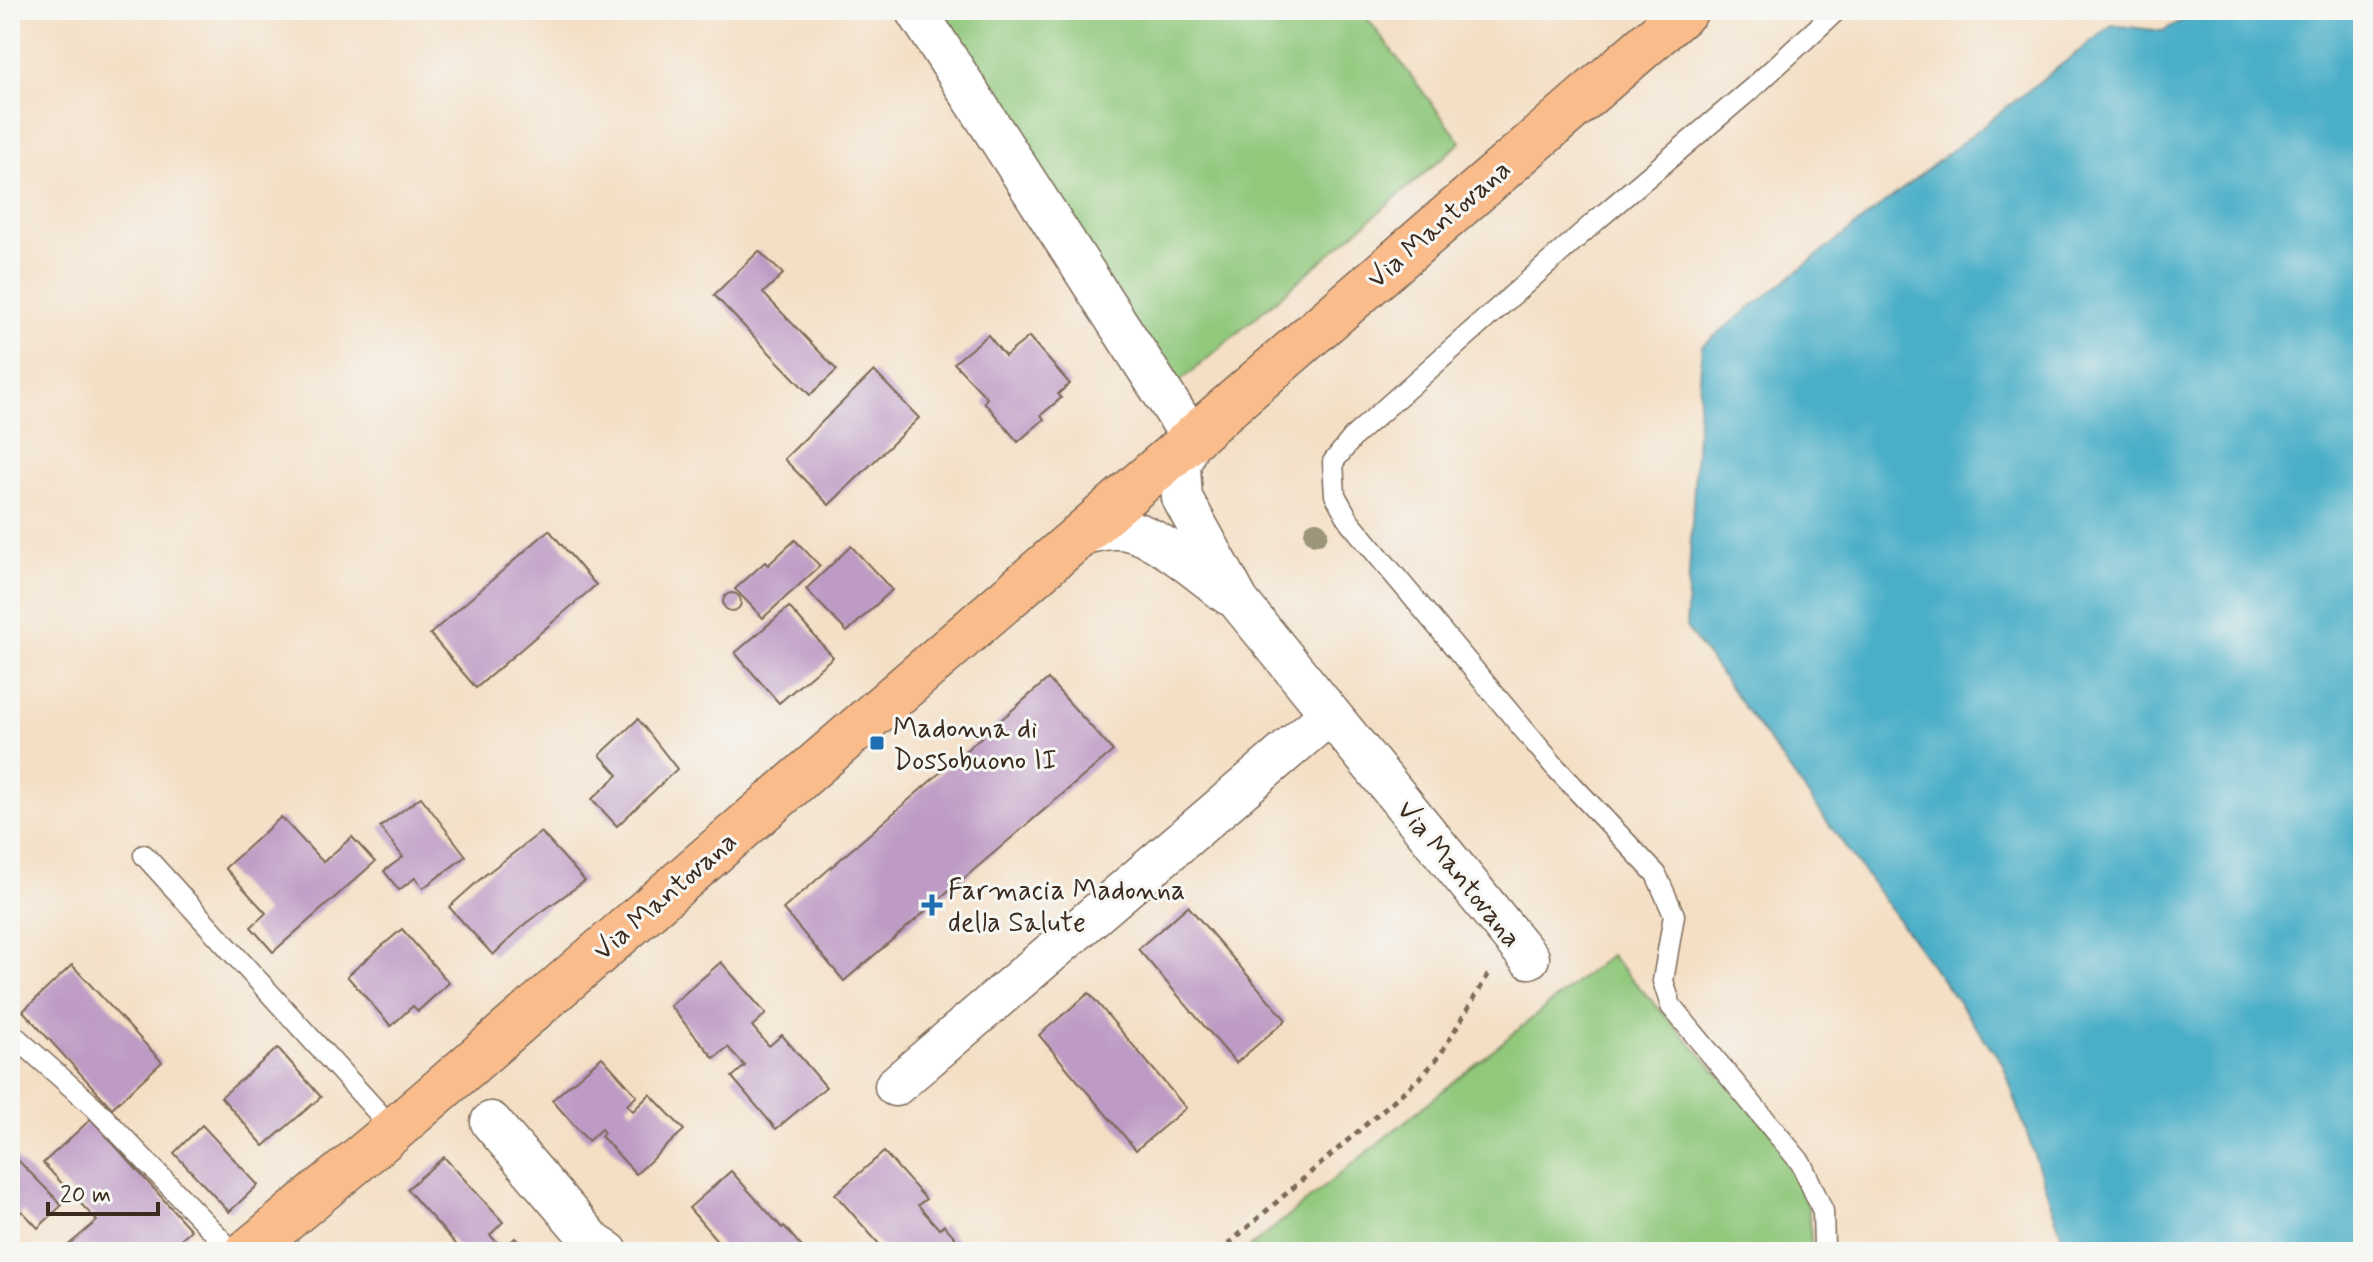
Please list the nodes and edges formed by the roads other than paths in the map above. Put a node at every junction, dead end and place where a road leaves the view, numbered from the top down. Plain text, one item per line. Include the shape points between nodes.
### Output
1 (916, 10) edge
2 (1686, 10) edge
3 (1837, 10) edge
4 (1191, 437) junction
5 (1078, 535) junction
6 (1239, 602) junction
7 (1330, 714) junction
8 (144, 855) dead end
9 (1529, 958) dead end
10 (10, 1032) edge
11 (895, 1086) dead end
12 (491, 1122) dead end
13 (394, 1130) junction
14 (233, 1252) edge
15 (247, 1252) edge
16 (608, 1252) edge
17 (1820, 1252) edge

1 - 4 street
2 - 4 main road, Via Mantovana
3 - 17 lane via 1354,436 1333,462 1335,495 1350,522 1556,768 1656,874 1674,915 1663,981 1671,1006 1801,1163 1823,1211
4 - 5 main road, Via Mantovana
4 - 6 street, Via Mantovana via 1180,466 1182,498
5 - 6 street, Via Mantovana via 1117,529 1139,533
5 - 13 main road, Via Mantovana
6 - 7 street, Via Mantovana
7 - 9 street, Via Mantovana
7 - 11 street
8 - 13 lane
10 - 14 lane via 94,1107
12 - 16 street via 594,1243
13 - 15 main road, Via Mantovana

